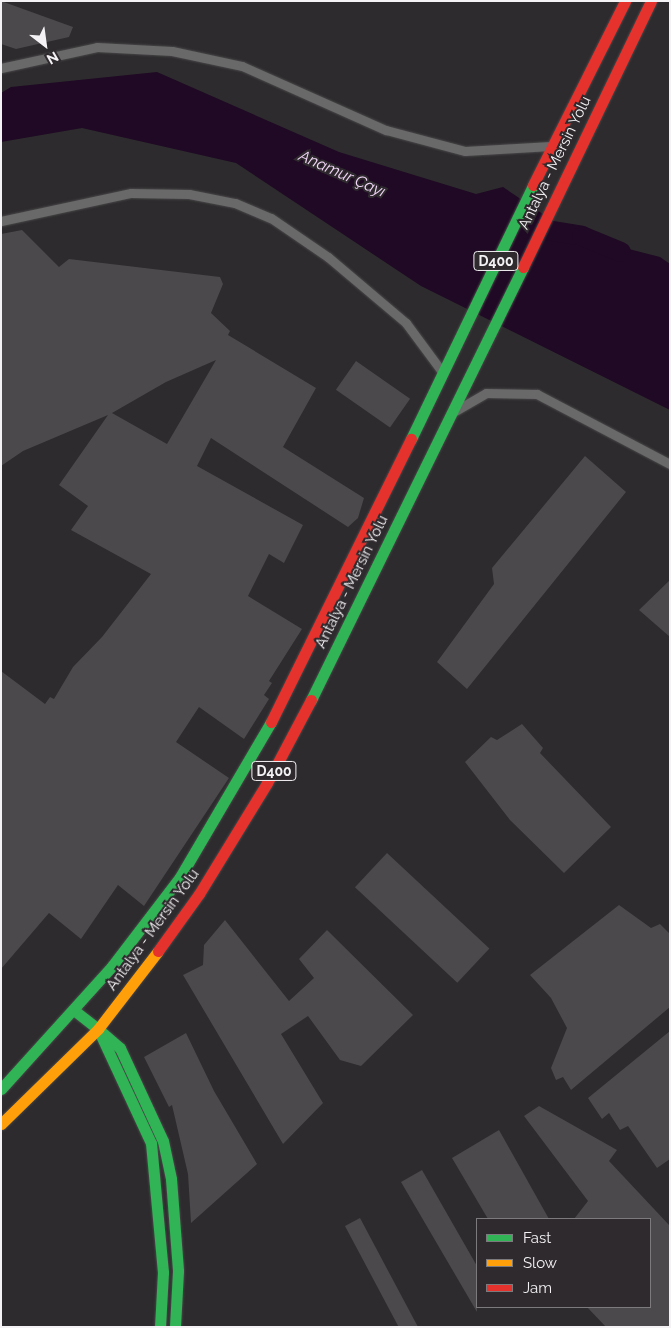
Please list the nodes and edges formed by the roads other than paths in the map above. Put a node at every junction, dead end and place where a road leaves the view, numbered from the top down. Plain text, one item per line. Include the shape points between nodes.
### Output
1 (625, 1) edge
2 (652, 1) edge
3 (1, 68) edge
4 (551, 146) junction
5 (1, 221) edge
6 (443, 374) junction
7 (449, 415) junction
8 (670, 464) edge
9 (75, 1011) junction
10 (98, 1029) junction
11 (1, 1089) edge
12 (1, 1124) edge
13 (160, 1327) edge
14 (174, 1327) edge

1 - 4 main road, Antalya - Mersin Yolu / D400
2 - 7 main road, Antalya - Mersin Yolu / D400
3 - 4 street via 97,47 172,51 242,66 386,130 465,150
4 - 6 main road, Antalya - Mersin Yolu / D400
5 - 6 street via 131,193 189,194 235,203 270,218 328,257 406,323
6 - 9 main road, Antalya - Mersin Yolu / D400 via 326,617 246,769 180,877
7 - 8 street via 486,393 537,394
7 - 10 main road, Antalya - Mersin Yolu / D400 via 346,630 267,783 199,894
9 - 10 main road
9 - 11 main road, Antalya - Mersin Yolu / D400
10 - 12 main road, Antalya - Mersin Yolu / D400
10 - 13 main road via 151,1144 157,1181 163,1272
10 - 14 main road via 120,1048 163,1141 171,1179 178,1270

